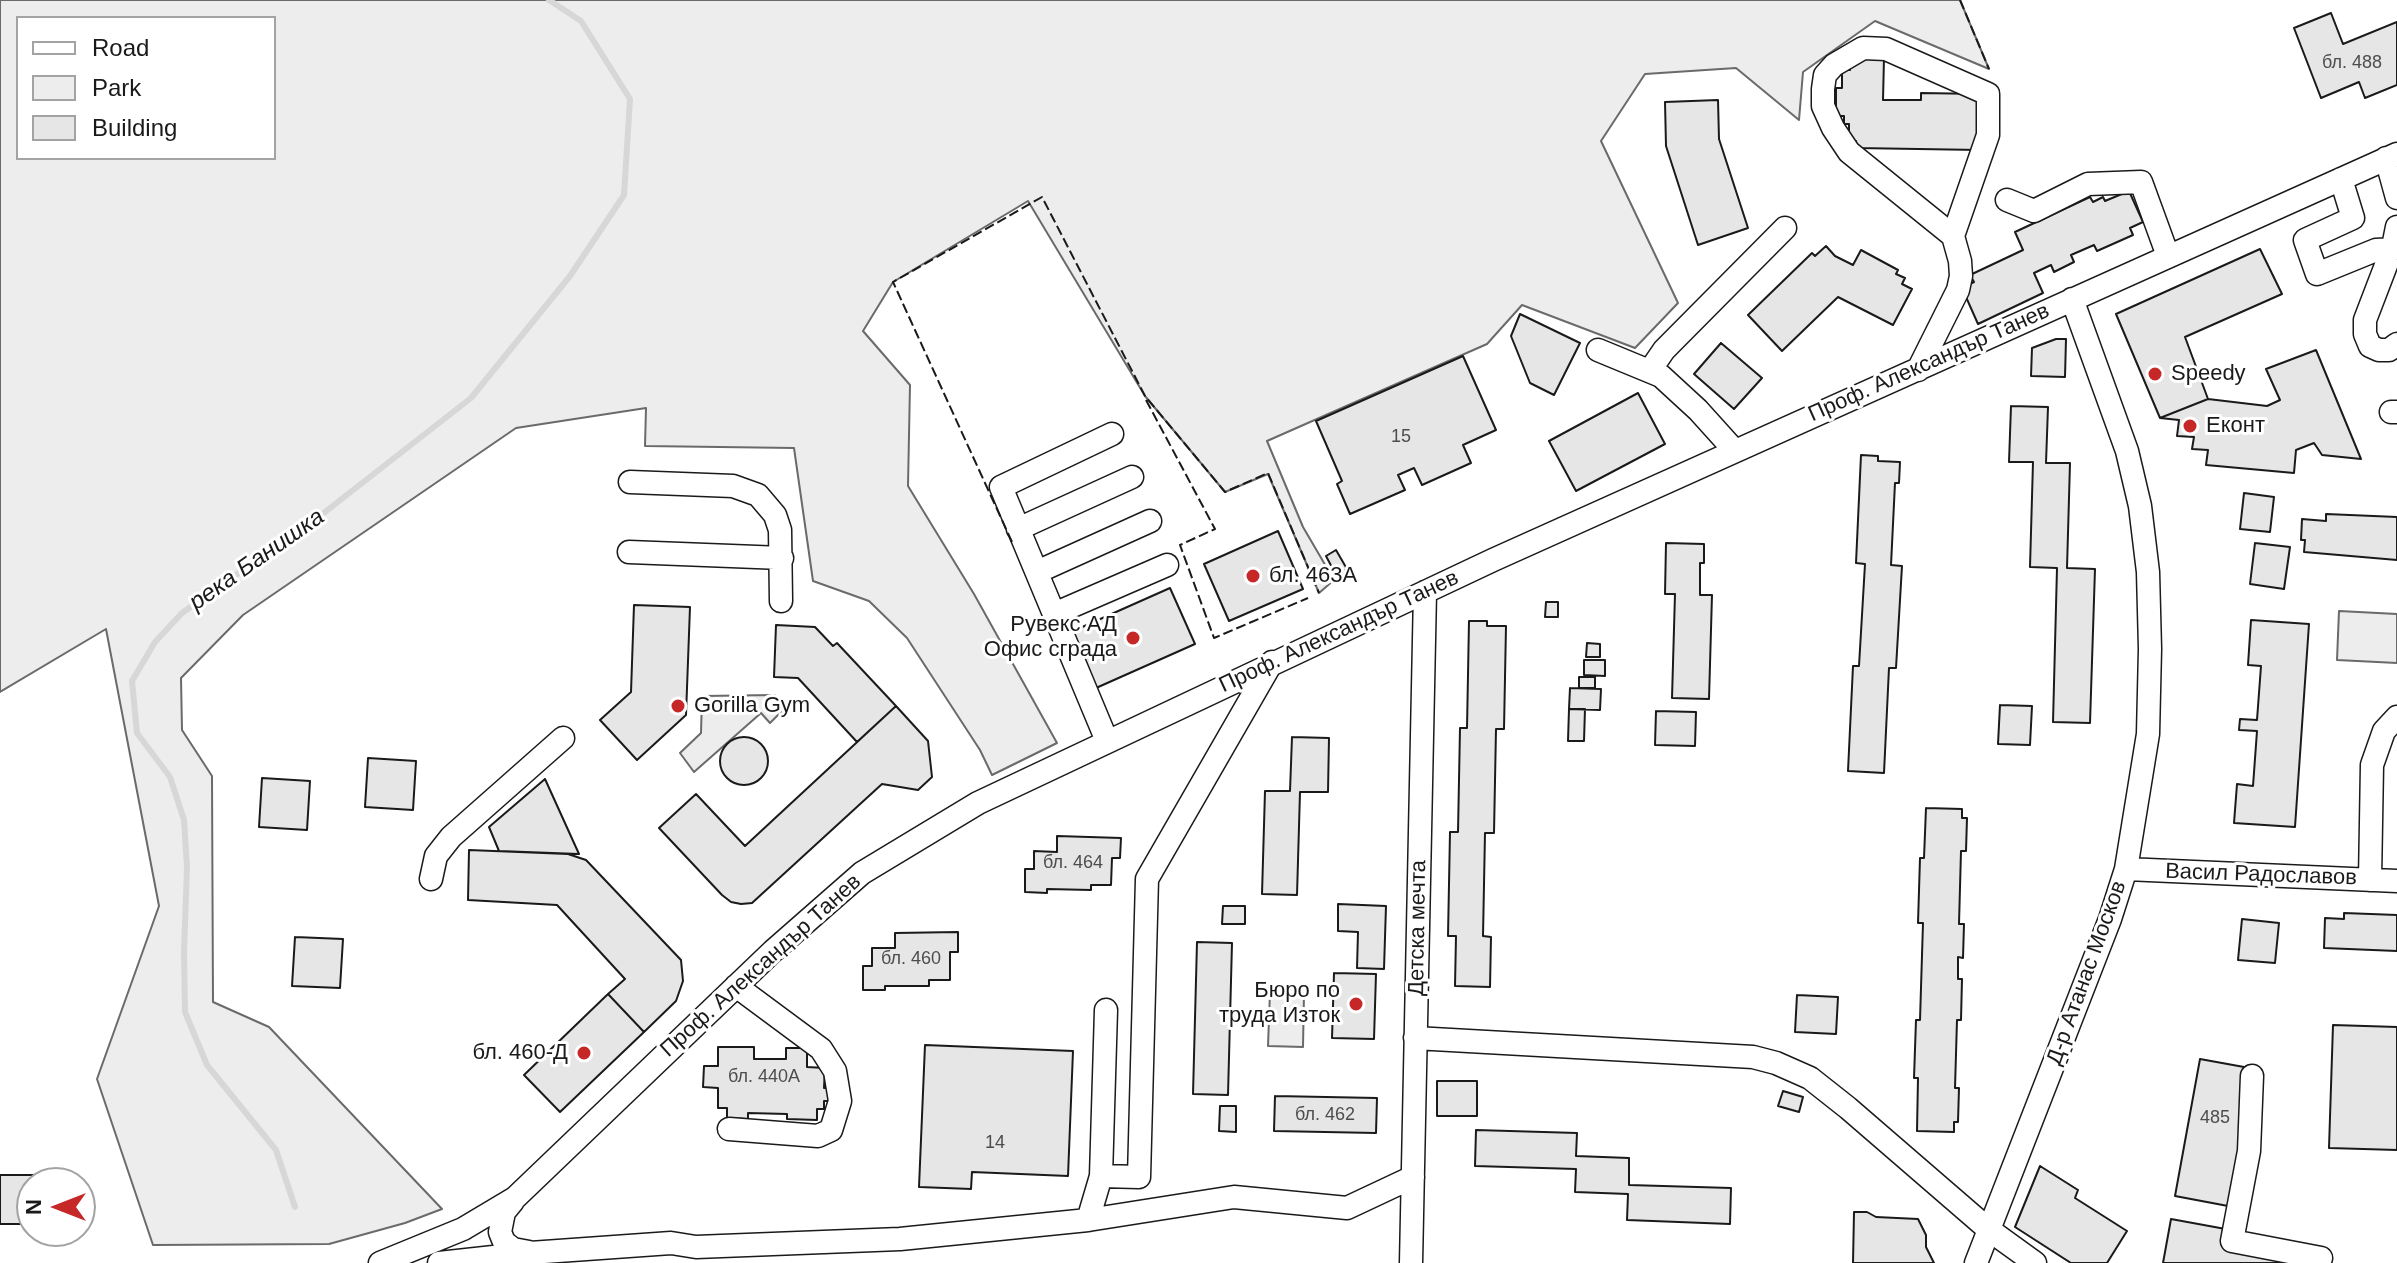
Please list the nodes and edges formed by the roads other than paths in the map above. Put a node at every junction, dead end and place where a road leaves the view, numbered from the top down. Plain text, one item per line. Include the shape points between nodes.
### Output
1 (2392, 156) edge
2 (2341, 179) junction
3 (2397, 198) edge
4 (2007, 200) dead end
5 (1785, 228) dead end
6 (1953, 236) junction
7 (2395, 238) edge
8 (2168, 256) junction
9 (2072, 299) junction
10 (1598, 350) dead end
11 (2394, 351) edge
12 (1651, 369) junction
13 (1918, 370) junction
14 (1112, 434) dead end
15 (1735, 451) junction
16 (1132, 477) dead end
17 (630, 482) dead end
18 (1150, 521) dead end
19 (1018, 529) junction
20 (629, 552) dead end
21 (782, 558) junction
22 (1167, 565) dead end
23 (1037, 572) junction
24 (1425, 592) junction
25 (781, 601) dead end
26 (1054, 614) junction
27 (1272, 662) junction
28 (2397, 717) edge
29 (563, 738) dead end
30 (1107, 741) junction
31 (2126, 869) junction
32 (431, 879) dead end
33 (2370, 880) junction
34 (2397, 881) edge
35 (736, 986) junction
36 (1106, 1010) dead end
37 (1415, 1038) junction
38 (2252, 1076) dead end
39 (729, 1129) dead end
40 (1101, 1176) junction
41 (1413, 1177) junction
42 (515, 1198) junction
43 (1088, 1220) junction
44 (1988, 1229) junction
45 (530, 1253) junction
46 (701, 1255) edge
47 (380, 1263) edge
48 (439, 1263) edge
49 (1411, 1263) edge
50 (1976, 1263) edge
51 (2035, 1263) edge
52 (2319, 1263) edge

1 - 2 street, Проф. Александър Танев
1 - 3 street
2 - 7 street via 2353,218 2305,240 2317,274
2 - 8 street, Проф. Александър Танев
4 - 8 street via 2034,211 2088,184 2141,182
5 - 12 street
6 - 6 street via 1849,152 1833,128 1823,106 1825,75 1863,48 1886,49 1988,94 1988,135
6 - 13 street via 1961,276 1958,290
7 - 11 street via 2365,320 2370,346
8 - 9 street, Проф. Александър Танев
9 - 13 street, Проф. Александър Танев
9 - 31 street, Д-р Атанас Москов via 2127,451 2148,572 2148,734
10 - 12 street
12 - 15 street
13 - 15 street, Проф. Александър Танев
14 - 19 street via 1001,487
15 - 24 street, Проф. Александър Танев
16 - 19 street
17 - 21 street via 733,486 758,495 775,515
18 - 23 street
19 - 23 street
20 - 21 street
21 - 25 street
22 - 26 street
23 - 26 street
24 - 27 street, Проф. Александър Танев
24 - 37 street, Детска мечта
26 - 30 street
27 - 30 street, Проф. Александър Танев
27 - 40 street via 1147,879 1139,1177
28 - 33 street via 2384,731 2372,765
29 - 32 street via 451,837 436,856
30 - 35 street, Проф. Александър Танев via 978,803 862,873
31 - 33 street, Васил Радославов
31 - 44 street, Д-р Атанас Москов
33 - 34 street, Васил Радославов
35 - 39 street via 821,1049 835,1071 840,1101 831,1130 818,1136
35 - 42 street, Проф. Александър Танев
36 - 40 street
37 - 41 street, Детска мечта
37 - 44 street via 1753,1057 1776,1063 1810,1078
38 - 52 street via 2249,1151 2232,1241 2321,1258
40 - 43 street
41 - 43 street via 1347,1208 1234,1197
41 - 49 street, Детска мечта
42 - 45 street via 504,1212 500,1232 513,1249
42 - 47 street, Проф. Александър Танев via 463,1229
43 - 46 street
44 - 50 street, Д-р Атанас Москов
44 - 51 street
45 - 46 street via 671,1243
45 - 48 street

